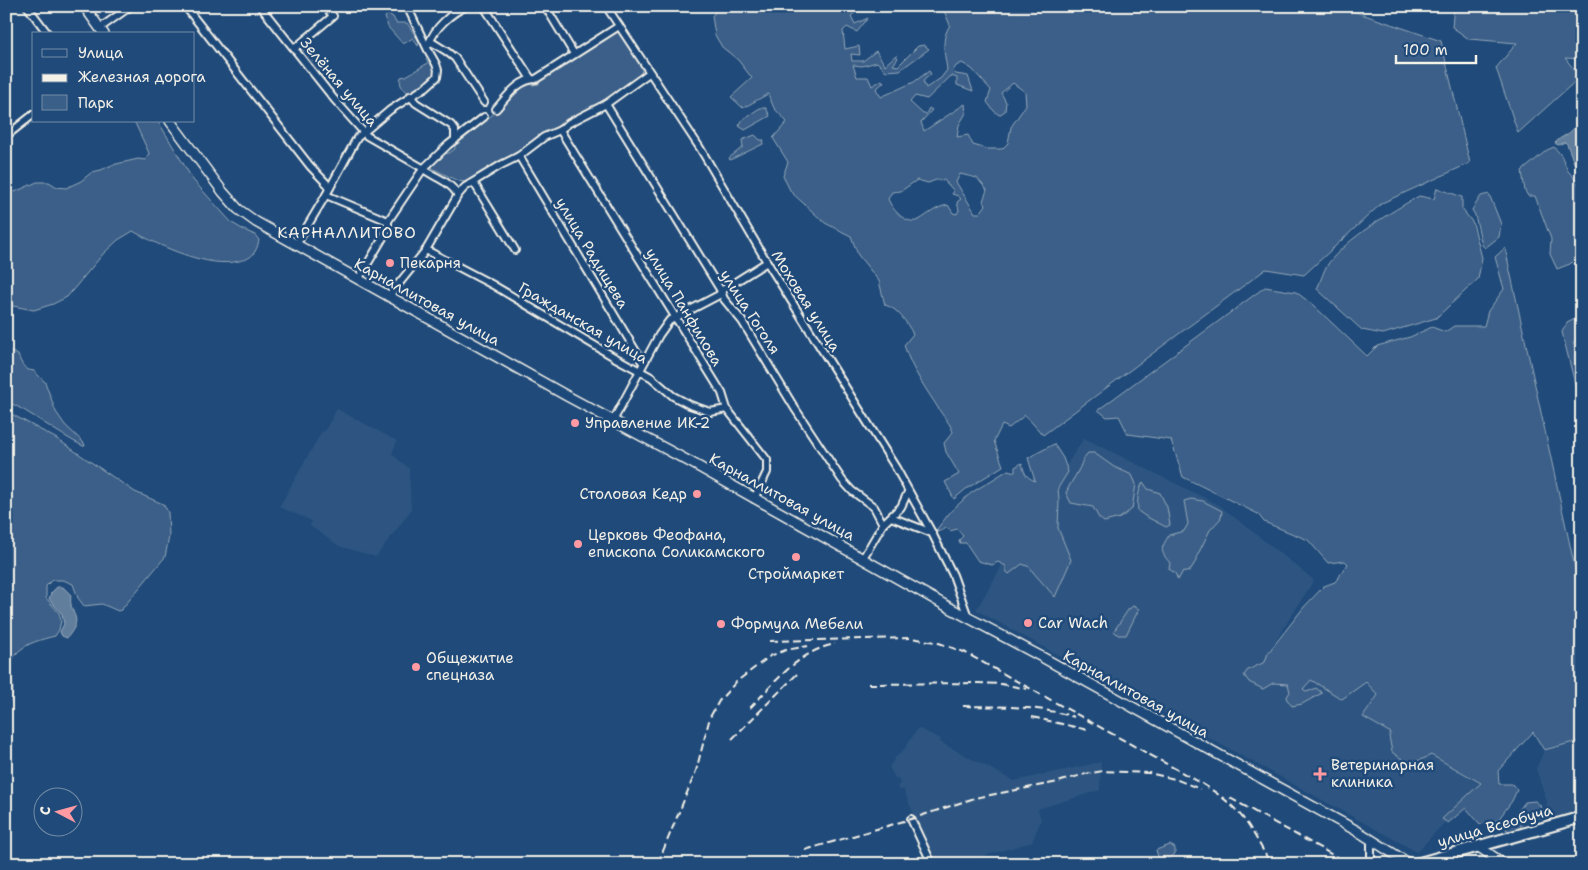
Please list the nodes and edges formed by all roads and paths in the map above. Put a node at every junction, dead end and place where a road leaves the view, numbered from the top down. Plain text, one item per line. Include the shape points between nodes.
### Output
1 (27, 6) edge
2 (84, 6) edge
3 (130, 6) edge
4 (185, 6) edge
5 (260, 6) edge
6 (325, 6) edge
7 (407, 6) edge
8 (467, 6) edge
9 (482, 6) edge
10 (545, 6) edge
11 (606, 6) edge
12 (619, 26) junction
13 (102, 31) edge
14 (46, 32) edge
15 (430, 41) junction
16 (295, 48) junction
17 (428, 50) junction
18 (574, 54) junction
19 (649, 73) junction
20 (530, 79) junction
21 (410, 96) junction
22 (484, 102) dead end
23 (606, 104) junction
24 (496, 109) dead end
25 (32, 116) edge
26 (484, 117) dead end
27 (171, 122) edge
28 (560, 130) junction
29 (363, 132) junction
30 (6, 136) edge
31 (454, 140) junction
32 (519, 156) junction
33 (423, 169) junction
34 (474, 183) junction
35 (330, 187) junction
36 (326, 195) junction
37 (458, 195) junction
38 (388, 221) junction
39 (296, 245) junction
40 (426, 250) junction
41 (515, 250) dead end
42 (767, 262) junction
43 (358, 280) junction
44 (722, 291) junction
45 (388, 297) junction
46 (676, 318) junction
47 (643, 363) junction
48 (639, 371) junction
49 (727, 409) junction
50 (613, 421) junction
51 (908, 492) junction
52 (754, 499) junction
53 (891, 517) junction
54 (882, 524) junction
55 (932, 533) junction
56 (863, 558) junction
57 (968, 617) junction
58 (1582, 817) edge
59 (911, 819) dead end
60 (1373, 841) junction
61 (1479, 847) junction
62 (932, 864) edge
63 (1370, 864) edge
64 (1410, 864) edge
65 (1416, 864) edge
66 (1504, 864) edge

1 - 14 street
2 - 13 street
3 - 13 street
4 - 35 street
5 - 16 street, Зелёная улица
6 - 16 street via 332,16
7 - 17 street
8 - 15 street via 440,26
9 - 20 street
10 - 18 street
11 - 12 street, Моховая улица
12 - 18 street
12 - 19 street, Моховая улица
15 - 17 street
15 - 22 street via 455,58
16 - 29 street, Зелёная улица
17 - 21 street via 436,64 436,79
18 - 20 street via 536,79
19 - 23 street
19 - 42 street, Моховая улица via 700,148
20 - 24 street via 510,93
21 - 29 street
21 - 31 street via 451,125 455,130
23 - 28 street
23 - 44 street, улица Гоголя
25 - 30 street
26 - 31 street
27 - 39 street, Карналлитовая улица via 238,209
28 - 32 street via 544,137
28 - 46 street, улица Панфилова
29 - 33 street, Зелёная улица
29 - 35 street
31 - 33 street
32 - 34 street
32 - 47 street, улица Радищева
33 - 37 street, Зелёная улица via 452,186
33 - 38 street
34 - 37 street
34 - 41 street
35 - 36 street
36 - 38 street
36 - 39 street
37 - 40 street
38 - 43 street via 384,236
39 - 43 street, Карналлитовая улица
40 - 45 street
40 - 48 street, Гражданская улица via 494,285
42 - 44 street
42 - 51 street, Моховая улица
43 - 45 street, Карналлитовая улица
44 - 46 street
44 - 54 street, улица Гоголя via 842,480 874,507
45 - 50 street, Карналлитовая улица
46 - 47 street via 669,321
46 - 49 street, улица Панфилова via 722,393
47 - 48 street
48 - 49 street, Гражданская улица via 690,405 710,412
48 - 50 street
49 - 52 street, улица Панфилова via 767,460 767,472
50 - 52 street, Карналлитовая улица
51 - 53 street
51 - 55 street, Моховая улица
52 - 56 street, Карналлитовая улица
53 - 54 street
53 - 55 street
54 - 56 street
55 - 57 street, Моховая улица via 953,575
56 - 57 street, Карналлитовая улица
57 - 60 street, Карналлитовая улица
58 - 61 main road, улица Всеобуча
59 - 62 street
60 - 63 street
60 - 64 street, Карналлитовая улица
61 - 65 main road, улица Всеобуча
61 - 66 street

